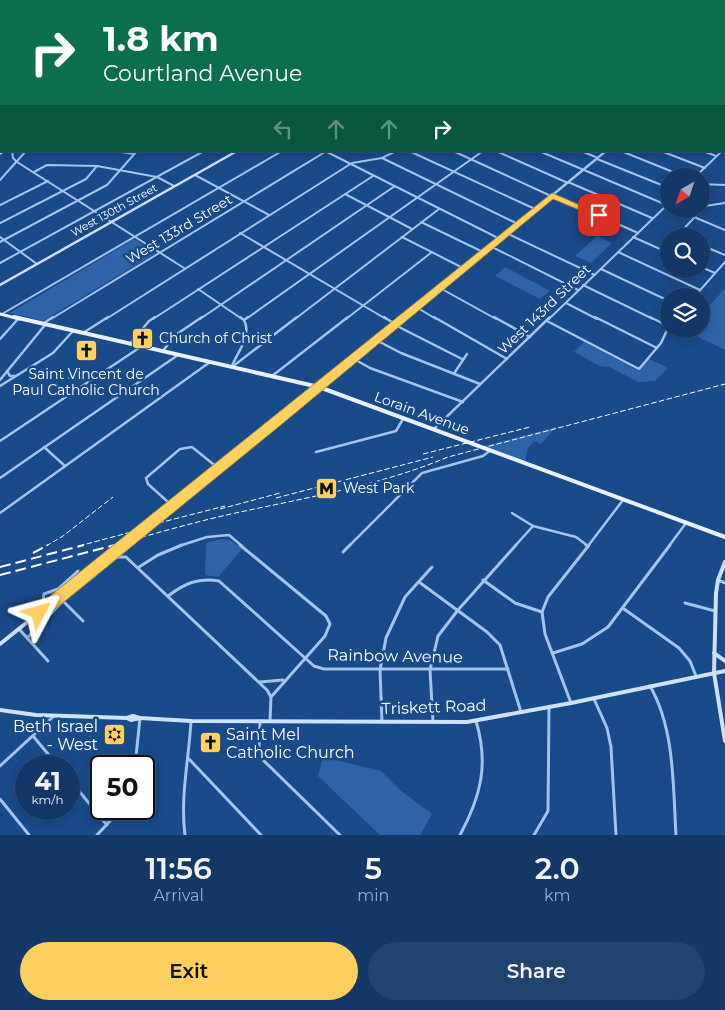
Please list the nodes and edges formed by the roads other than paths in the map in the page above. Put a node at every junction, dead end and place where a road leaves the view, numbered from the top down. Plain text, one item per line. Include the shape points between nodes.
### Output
1 (12, 152) edge
2 (25, 152) edge
3 (120, 152) edge
4 (136, 152) edge
5 (202, 152) edge
6 (234, 152) edge
7 (280, 152) edge
8 (323, 152) edge
9 (327, 152) edge
10 (394, 152) edge
11 (411, 152) edge
12 (454, 152) edge
13 (482, 152) edge
14 (498, 152) edge
15 (541, 152) edge
16 (583, 152) edge
17 (605, 152) edge
18 (623, 152) edge
19 (665, 152) edge
20 (706, 152) edge
21 (721, 152) edge
22 (134, 155) junction
23 (716, 156) junction
24 (382, 158) junction
25 (598, 158) junction
26 (340, 160) junction
27 (471, 160) junction
28 (355, 161) junction
29 (16, 162) junction
30 (349, 164) junction
31 (97, 166) junction
32 (663, 168) edge
33 (705, 168) joint
34 (121, 170) junction
35 (583, 170) junction
36 (34, 172) junction
37 (454, 172) junction
38 (195, 175) junction
39 (373, 176) junction
40 (157, 177) junction
41 (0, 180) edge
42 (48, 181) junction
43 (568, 182) junction
44 (436, 184) junction
45 (660, 184) edge
46 (725, 185) edge
47 (174, 186) junction
48 (395, 186) junction
49 (710, 186) edge
50 (219, 188) junction
51 (63, 190) junction
52 (345, 194) junction
53 (552, 195) junction
54 (417, 198) junction
55 (79, 200) junction
56 (243, 201) junction
57 (660, 202) edge
58 (725, 203) edge
59 (0, 205) edge
60 (367, 205) junction
61 (710, 205) edge
62 (439, 209) junction
63 (535, 209) junction
64 (95, 211) junction
65 (660, 212) edge
66 (269, 215) junction
67 (390, 217) junction
68 (693, 218) edge
69 (697, 218) edge
70 (652, 219) junction
71 (112, 221) junction
72 (422, 222) junction
73 (0, 223) edge
74 (518, 224) junction
75 (685, 228) edge
76 (412, 229) junction
77 (725, 229) edge
78 (240, 233) junction
79 (506, 233) junction
80 (638, 233) junction
81 (402, 236) junction
82 (0, 237) edge
83 (136, 237) junction
84 (633, 237) junction
85 (500, 238) junction
86 (4, 240) junction
87 (0, 242) edge
88 (490, 246) junction
89 (263, 247) junction
90 (660, 249) edge
91 (710, 249) edge
92 (20, 252) junction
93 (159, 252) junction
94 (432, 252) junction
95 (483, 252) junction
96 (618, 252) junction
97 (725, 255) edge
98 (286, 260) junction
99 (725, 262) edge
100 (0, 263) edge
101 (37, 264) junction
102 (185, 268) junction
103 (463, 268) junction
104 (601, 269) junction
105 (710, 271) edge
106 (715, 273) junction
107 (309, 274) junction
108 (595, 275) junction
109 (0, 285) edge
110 (583, 285) junction
111 (333, 288) junction
112 (440, 288) junction
113 (696, 288) edge
114 (702, 288) edge
115 (198, 290) junction
116 (578, 290) junction
117 (660, 297) edge
118 (566, 303) junction
119 (220, 304) junction
120 (363, 306) junction
121 (416, 307) junction
122 (1, 314) edge
123 (19, 318) junction
124 (244, 320) junction
125 (547, 321) junction
126 (660, 322) edge
127 (44, 324) junction
128 (395, 325) junction
129 (73, 330) junction
130 (83, 333) junction
131 (530, 337) junction
132 (662, 338) edge
133 (0, 339) edge
134 (376, 340) junction
135 (130, 344) junction
136 (142, 346) junction
137 (657, 348) junction
138 (163, 351) junction
139 (178, 354) junction
140 (467, 354) dead end
141 (354, 359) junction
142 (462, 359) junction
143 (507, 359) junction
144 (210, 362) junction
145 (232, 367) junction
146 (7, 371) junction
147 (455, 372) junction
148 (74, 375) dead end
149 (17, 376) junction
150 (272, 376) junction
151 (69, 378) dead end
152 (0, 380) edge
153 (481, 384) junction
154 (0, 386) edge
155 (319, 387) junction
156 (463, 402) junction
157 (403, 419) junction
158 (433, 429) junction
159 (0, 441) edge
160 (44, 447) junction
161 (491, 450) junction
162 (316, 452) dead end
163 (66, 466) junction
164 (218, 468) junction
165 (0, 478) edge
166 (624, 500) junction
167 (168, 502) dead end
168 (512, 513) dead end
169 (0, 514) edge
170 (686, 523) junction
171 (533, 526) junction
172 (725, 537) edge
173 (588, 546) junction
174 (343, 552) dead end
175 (725, 562) edge
176 (139, 567) junction
177 (432, 567) dead end
178 (78, 571) dead end
179 (483, 580) junction
180 (718, 580) junction
181 (419, 582) junction
182 (725, 583) edge
183 (168, 596) junction
184 (63, 601) junction
185 (685, 603) dead end
186 (47, 607) junction
187 (624, 609) junction
188 (458, 610) junction
189 (716, 611) junction
190 (542, 612) junction
191 (83, 622) dead end
192 (19, 629) junction
193 (27, 638) junction
194 (0, 644) edge
195 (553, 653) junction
196 (714, 653) junction
197 (305, 658) junction
198 (48, 661) dead end
199 (725, 661) edge
200 (508, 669) junction
201 (380, 670) junction
202 (430, 670) junction
203 (725, 671) edge
204 (714, 673) junction
205 (696, 676) junction
206 (284, 680) junction
207 (260, 682) junction
208 (650, 685) junction
209 (271, 698) junction
210 (594, 698) junction
211 (571, 703) junction
212 (549, 706) junction
213 (0, 710) edge
214 (521, 712) junction
215 (54, 716) junction
216 (140, 718) junction
217 (191, 721) junction
218 (260, 721) junction
219 (270, 721) junction
220 (476, 721) junction
221 (382, 722) junction
222 (434, 722) junction
223 (724, 722) edge
224 (33, 736) junction
225 (725, 741) edge
226 (49, 755) edge
227 (136, 755) edge
228 (189, 759) junction
229 (0, 766) edge
230 (80, 792) edge
231 (0, 799) edge
232 (111, 820) edge
233 (107, 825) junction
234 (29, 835) edge
235 (97, 835) edge
236 (185, 835) edge
237 (261, 835) edge
238 (340, 835) edge
239 (460, 835) edge
240 (534, 835) edge
241 (616, 835) edge
242 (676, 835) edge

1 - 29 street
2 - 29 street
3 - 22 street
4 - 22 street
5 - 40 street
6 - 38 main road, West 130th Street
7 - 50 street
8 - 56 street, West 133rd Street
9 - 26 street
10 - 24 street
11 - 37 street
12 - 27 street
13 - 27 street
14 - 43 street
15 - 35 street
16 - 25 street
17 - 25 street
18 - 32 street
19 - 33 street
20 - 23 street
21 - 23 street
22 - 34 street
23 - 33 street
24 - 28 street
24 - 44 street
25 - 35 street
25 - 45 street
26 - 28 street
26 - 30 street
27 - 37 street
27 - 53 street
28 - 30 street
29 - 36 street
29 - 41 street
30 - 39 street
30 - 66 street
31 - 34 street
31 - 36 street via 47,165
31 - 51 street via 86,179
34 - 40 street
34 - 55 street via 107,185
35 - 43 street
35 - 57 street
36 - 42 street
37 - 44 street
37 - 63 street
38 - 47 main road, West 130th Street
38 - 50 street
39 - 48 street
39 - 52 street
40 - 47 street
40 - 64 street
42 - 51 street
42 - 59 street
43 - 53 street
43 - 70 street
44 - 54 street
44 - 74 street
46 - 49 street
47 - 71 main road, West 130th Street
48 - 54 street
48 - 60 street
50 - 56 street
50 - 83 street
51 - 55 street
51 - 73 street
52 - 60 street
52 - 89 street
53 - 63 street
53 - 80 street
54 - 62 street
54 - 67 street
55 - 64 street
55 - 86 street
56 - 66 street
56 - 93 street, West 133rd Street
58 - 61 street
60 - 67 street
60 - 98 street
62 - 72 street
62 - 85 street
63 - 74 street
64 - 71 street
64 - 92 street
65 - 70 street, West 143rd Street
66 - 78 street
67 - 76 street
67 - 107 street
68 - 75 street
69 - 77 street
70 - 80 street, West 143rd Street
71 - 83 street
71 - 101 main road, West 130th Street
72 - 76 street
72 - 95 street
74 - 79 street
76 - 81 street
78 - 89 street
78 - 102 street
79 - 85 street
79 - 108 street
80 - 84 street, West 143rd Street
81 - 94 street
81 - 111 street
82 - 86 street
83 - 93 street
83 - 122 street
84 - 90 street
84 - 96 street, West 143rd Street
85 - 88 street
86 - 87 street
86 - 92 street
88 - 95 street
88 - 116 street
89 - 98 street
89 - 115 street
91 - 97 street
92 - 100 street
92 - 101 street
93 - 102 street
93 - 127 street, West 133rd Street
94 - 103 street
94 - 120 street
95 - 103 street
96 - 104 street, West 143rd Street
96 - 113 street
98 - 107 street
98 - 119 street
99 - 106 street
101 - 109 main road, West 130th Street
102 - 130 street
103 - 112 street
104 - 108 street, West 143rd Street
104 - 117 street
105 - 106 street
106 - 114 street
107 - 111 street
107 - 124 street
108 - 110 street, West 143rd Street
110 - 116 street, West 143rd Street
110 - 126 street
111 - 120 street
111 - 145 street
112 - 121 street
112 - 131 street
115 - 119 street
115 - 135 street via 144,325
116 - 118 street, West 143rd Street
118 - 125 street, West 143rd Street
118 - 137 street
119 - 124 street
119 - 138 street via 174,336
120 - 128 street
120 - 150 street
121 - 128 street
121 - 143 street
122 - 123 main road, Lorain Avenue
123 - 127 main road, Lorain Avenue
123 - 133 street
124 - 145 street via 247,335
125 - 131 street, West 143rd Street
125 - 137 street via 639,369
127 - 129 main road, Lorain Avenue
127 - 146 street, West 133rd Street
128 - 134 street
128 - 142 street
129 - 130 main road, Lorain Avenue
129 - 149 street via 58,349
130 - 135 main road, Lorain Avenue
131 - 143 street, West 143rd Street
132 - 137 street
134 - 141 street
134 - 147 street via 390,349
135 - 136 main road, Lorain Avenue
136 - 138 main road, Lorain Avenue
136 - 159 street
138 - 139 main road, Lorain Avenue
139 - 144 main road, Lorain Avenue
139 - 160 street
140 - 142 street
141 - 155 street
141 - 156 street via 370,368
142 - 147 street
143 - 153 street, West 143rd Street
144 - 145 main road, Lorain Avenue
144 - 163 street
145 - 150 main road, Lorain Avenue
146 - 149 street via 10,376
146 - 152 street, West 133rd Street
147 - 153 street
148 - 151 street
149 - 154 street
150 - 155 main road, Lorain Avenue
153 - 156 street, West 143rd Street
155 - 157 main road, Lorain Avenue
155 - 164 main road
156 - 158 street, West 143rd Street
157 - 158 main road, Lorain Avenue
157 - 162 street via 396,431
158 - 161 main road, Lorain Avenue
160 - 163 street
160 - 165 street
161 - 166 main road, Lorain Avenue
161 - 174 street via 483,456 422,473
163 - 169 street
164 - 167 street via 192,447 180,449 146,478 148,484
164 - 186 main road, bridge
166 - 170 main road, Lorain Avenue
166 - 173 street
168 - 171 street
170 - 172 main road, Lorain Avenue
170 - 187 street
171 - 173 street via 576,538
171 - 179 street
173 - 190 street via 548,597
175 - 180 main road
176 - 183 street
176 - 184 street via 126,556 118,557
176 - 197 street via 166,550 216,536 232,536 326,616 330,624 325,636
177 - 181 street
178 - 186 street via 58,589 44,594 43,602
179 - 188 street
179 - 190 street via 515,603
180 - 182 street
180 - 189 main road
181 - 188 street
181 - 201 street via 405,597 386,638
183 - 197 street, Rainbow Avenue via 202,578 219,581
183 - 207 street
184 - 191 street
184 - 193 street
185 - 189 street
186 - 192 main road
187 - 195 street via 598,636
187 - 205 street via 678,648 690,661
188 - 200 street via 500,644
188 - 202 street via 438,636
189 - 196 main road
190 - 195 street via 545,634
192 - 193 street
192 - 194 main road
193 - 198 street
195 - 211 street
196 - 199 main road
196 - 204 main road
197 - 201 street, Rainbow Avenue via 324,669
197 - 206 street
200 - 202 street, Rainbow Avenue
200 - 214 street
201 - 202 street, Rainbow Avenue
201 - 221 street
202 - 222 street
203 - 204 main road, Triskett Road
204 - 205 main road, Triskett Road
204 - 223 main road
205 - 208 main road, Triskett Road
206 - 207 street
206 - 209 street
207 - 209 street
208 - 210 main road, Triskett Road
208 - 242 street via 666,726
209 - 219 street
210 - 211 main road, Triskett Road
210 - 241 street via 611,747
211 - 212 main road, Triskett Road
212 - 214 main road, Triskett Road
212 - 240 street via 548,811
213 - 215 main road, Triskett Road
214 - 220 main road, Triskett Road
215 - 216 main road, Triskett Road
215 - 224 street
216 - 217 main road, Triskett Road
216 - 227 street
217 - 218 main road, Triskett Road
217 - 228 street
218 - 219 main road, Triskett Road
218 - 238 street via 258,748 263,760
219 - 221 main road, Triskett Road
220 - 222 main road, Triskett Road
220 - 239 street via 483,752 482,777 473,808
221 - 222 main road, Triskett Road
223 - 225 main road
224 - 226 street
224 - 229 street
228 - 236 street via 182,812
228 - 237 street
230 - 233 street
231 - 234 street
232 - 233 street
233 - 235 street

